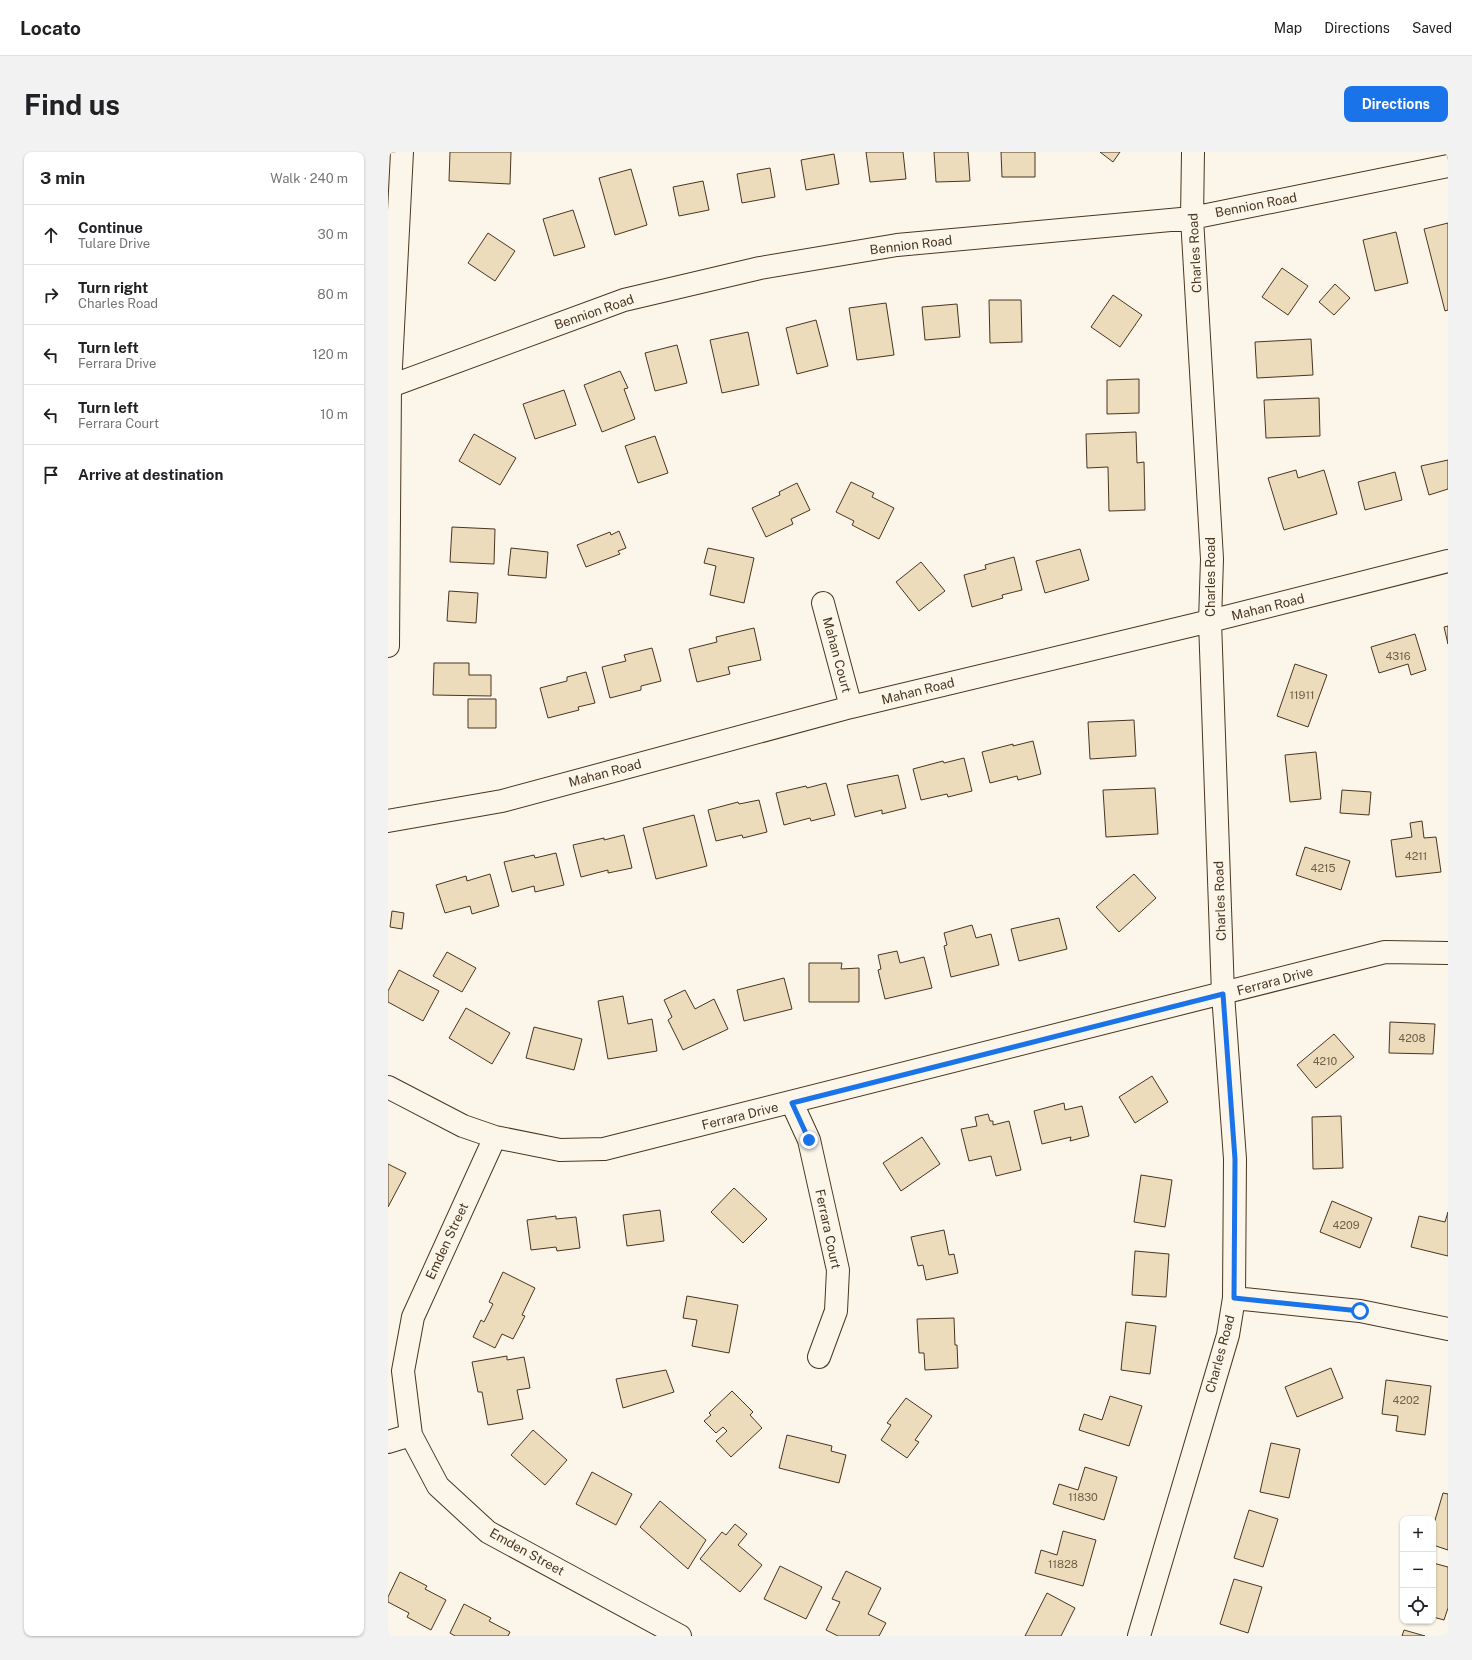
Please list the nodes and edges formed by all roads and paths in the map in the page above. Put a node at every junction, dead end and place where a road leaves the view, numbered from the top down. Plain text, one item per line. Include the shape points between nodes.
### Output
1 (402, 152) edge
2 (1193, 152) edge
3 (1448, 166) edge
4 (1192, 218) junction
5 (389, 386) edge
6 (1448, 561) edge
7 (823, 603) dead end
8 (1210, 621) junction
9 (388, 646) edge
10 (851, 708) junction
11 (388, 821) edge
12 (1448, 953) edge
13 (1223, 994) junction
14 (388, 1087) edge
15 (792, 1103) junction
16 (495, 1137) junction
17 (1234, 1298) junction
18 (1448, 1329) edge
19 (819, 1357) dead end
20 (411, 1435) junction
21 (388, 1442) edge
22 (680, 1636) edge
23 (1138, 1636) edge

1 - 5 street
2 - 4 street, Charles Road
3 - 4 street, Bennion Road
4 - 5 street, Bennion Road via 897,245 760,268 624,300
4 - 8 street, Charles Road via 1212,559
5 - 9 street
6 - 8 street, Mahan Road
7 - 10 street, Mahan Court
8 - 10 street, Mahan Road
8 - 13 street, Charles Road
10 - 11 street, Mahan Road via 502,801
12 - 13 street, Ferrara Drive via 1385,952
13 - 15 street, Ferrara Drive
13 - 17 street, Charles Road via 1235,1159
14 - 16 street, Ferrara Drive via 463,1126
15 - 16 street, Ferrara Drive via 604,1149 560,1150
15 - 19 street, Ferrara Court via 809,1140 838,1270 836,1311
16 - 20 street, Emden Street via 412,1317 403,1371
17 - 18 street via 1360,1311
17 - 23 street, Charles Road via 1228,1335
20 - 21 street
20 - 22 street, Emden Street via 438,1486 488,1532

